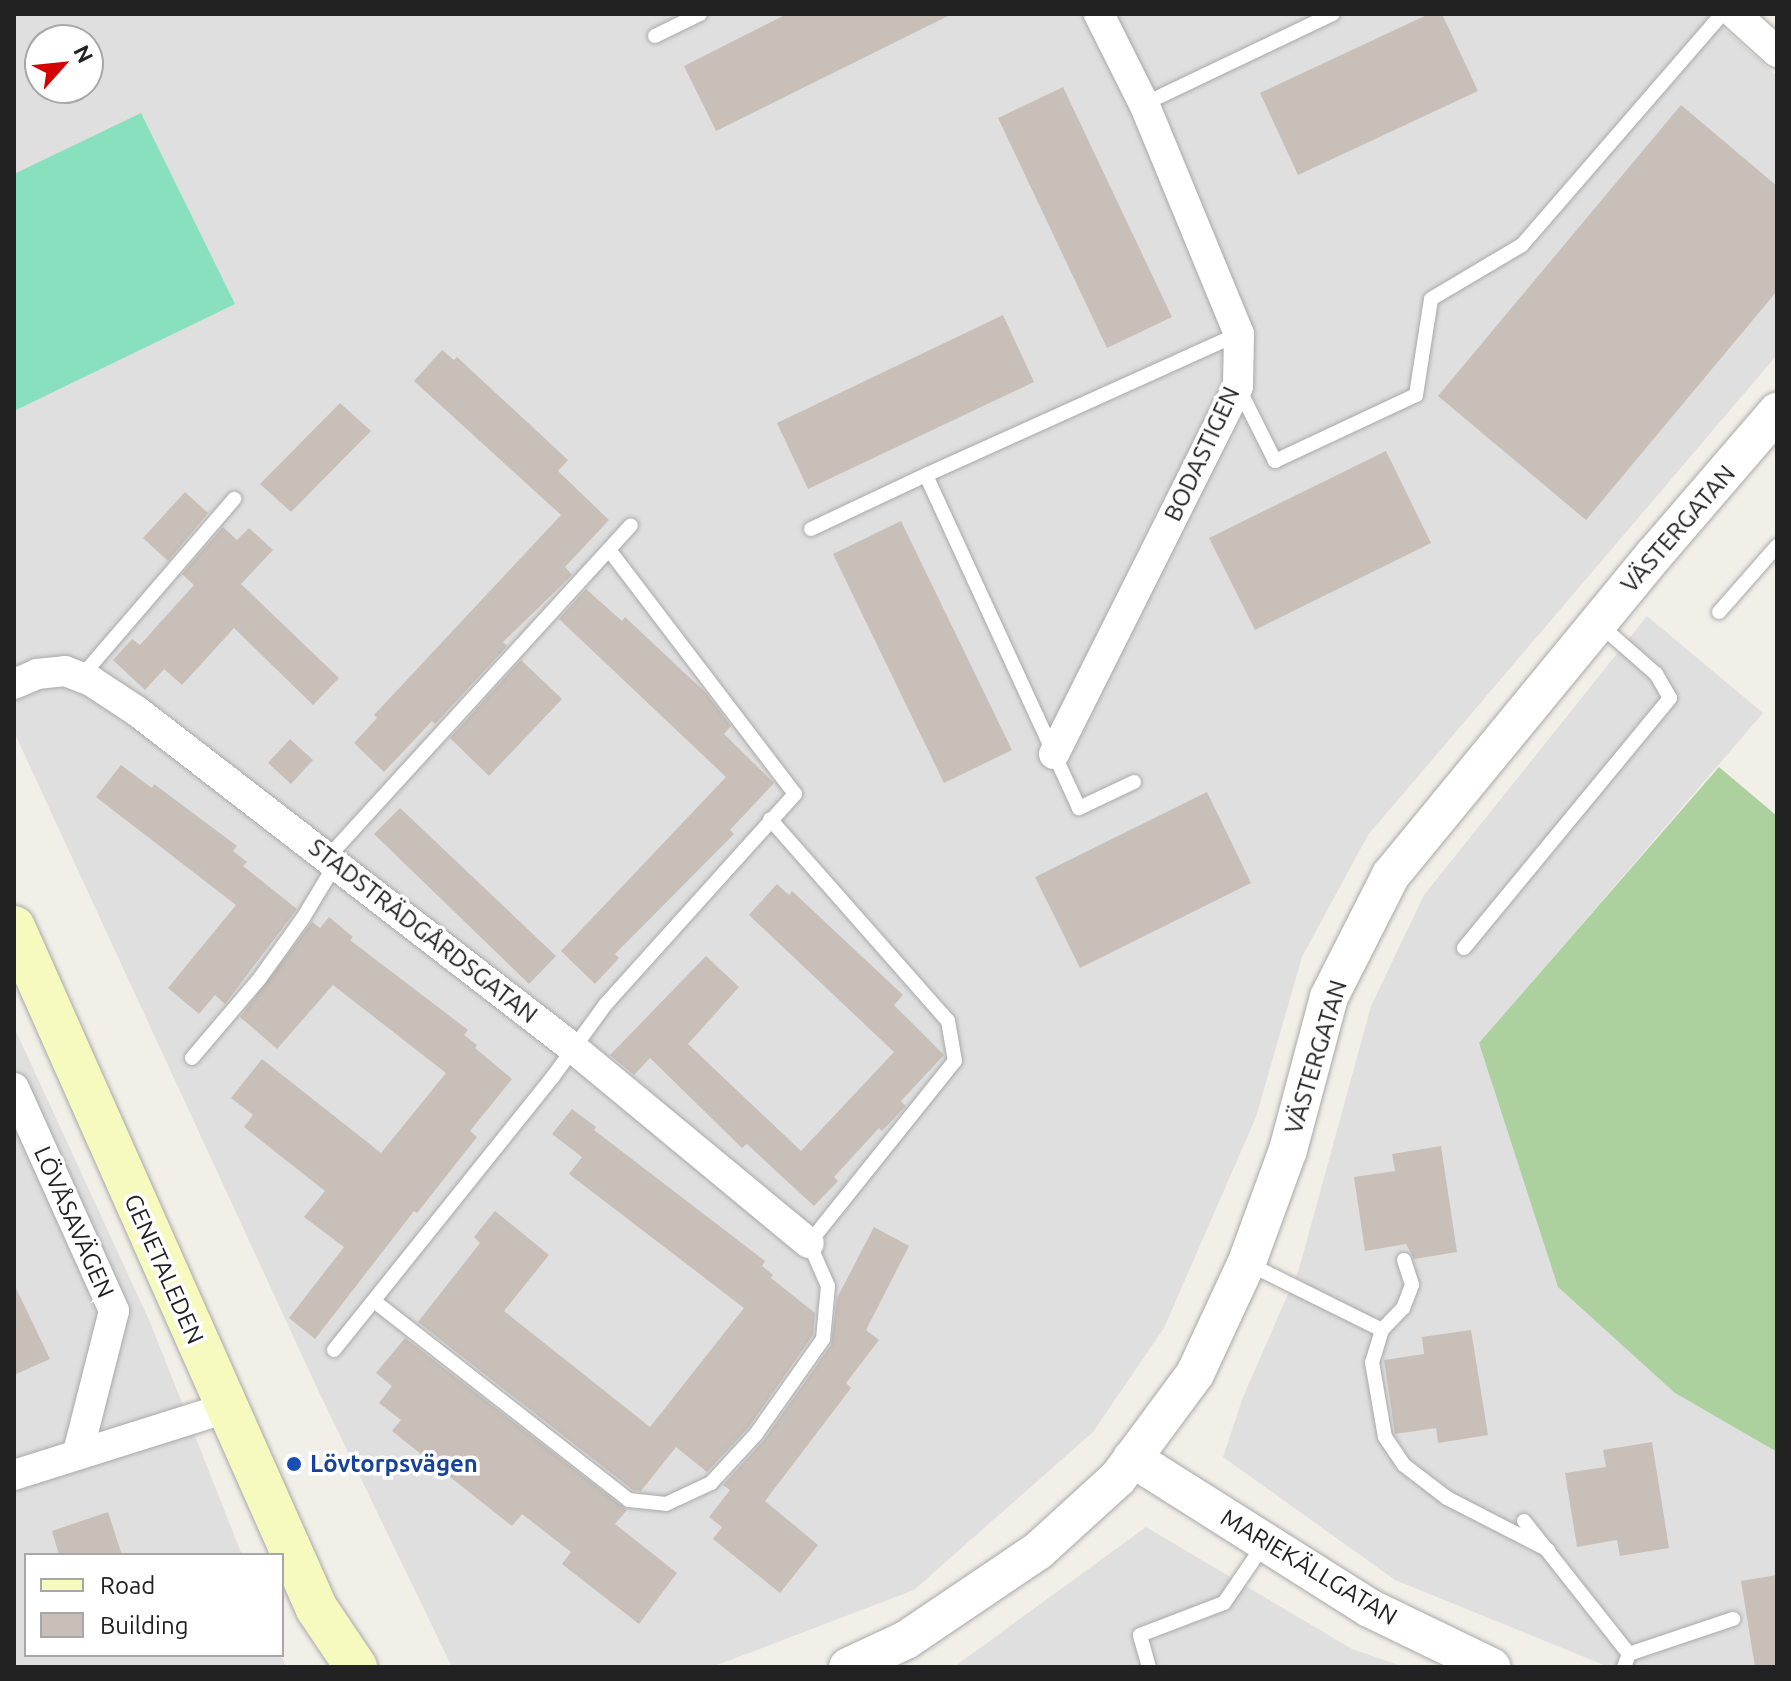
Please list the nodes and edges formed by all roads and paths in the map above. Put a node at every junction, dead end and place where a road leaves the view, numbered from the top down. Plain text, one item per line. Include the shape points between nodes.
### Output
1 (700, 14) edge
2 (1099, 14) edge
3 (1333, 14) edge
4 (1722, 14) edge
5 (1735, 14) edge
6 (655, 36) dead end
7 (1777, 52) edge
8 (1144, 104) junction
9 (1239, 334) junction
10 (1238, 386) junction
11 (1776, 414) edge
12 (926, 475) junction
13 (234, 499) dead end
14 (631, 525) dead end
15 (811, 529) dead end
16 (1777, 546) edge
17 (609, 550) junction
18 (1719, 612) dead end
19 (1598, 622) junction
20 (81, 678) junction
21 (14, 684) edge
22 (1054, 754) junction
23 (1134, 782) dead end
24 (770, 819) junction
25 (332, 861) junction
26 (14, 927) edge
27 (1464, 948) dead end
28 (573, 1048) junction
29 (192, 1058) dead end
30 (14, 1088) edge
31 (809, 1243) junction
32 (1404, 1260) dead end
33 (1247, 1262) junction
34 (374, 1301) junction
35 (1382, 1330) junction
36 (334, 1350) dead end
37 (226, 1408) junction
38 (78, 1452) junction
39 (1132, 1458) junction
40 (14, 1475) edge
41 (1524, 1521) dead end
42 (1266, 1542) junction
43 (1548, 1550) junction
44 (317, 1609) junction
45 (1733, 1619) dead end
46 (1627, 1660) edge
47 (323, 1667) edge
48 (356, 1667) edge
49 (848, 1667) edge
50 (1149, 1667) edge
51 (1491, 1667) edge

1 - 6 lane
2 - 8 street, BODASTIGEN
3 - 8 lane
4 - 10 lane via 1522,245 1431,299 1416,395 1275,461
5 - 7 street
8 - 9 street, BODASTIGEN
9 - 10 street, BODASTIGEN
9 - 12 lane
10 - 22 street, BODASTIGEN
11 - 19 street, VÄSTERGATAN
12 - 15 lane
12 - 22 lane
13 - 20 lane
14 - 17 lane
16 - 18 lane
17 - 24 lane via 795,794
17 - 25 lane
19 - 27 lane via 1656,674 1670,698
19 - 33 street, VÄSTERGATAN via 1391,875 1329,997 1288,1150
20 - 21 street, STADSTRÄDGÅRDSGATAN via 65,671 37,674
20 - 25 street, STADSTRÄDGÅRDSGATAN via 138,712
22 - 23 lane via 1079,808
24 - 28 lane
24 - 31 lane via 948,1021 955,1061
25 - 28 street, STADSTRÄDGÅRDSGATAN
25 - 29 lane via 260,978
26 - 37 main road, GENETALEDEN
28 - 31 street, STADSTRÄDGÅRDSGATAN
28 - 34 lane
30 - 38 street, LÖVÅSAVÄGEN via 114,1311
31 - 34 lane via 828,1286 823,1339 756,1434 711,1483 666,1504 629,1500
32 - 35 lane via 1412,1285 1403,1308
33 - 35 lane
33 - 39 street, VÄSTERGATAN via 1195,1374
34 - 36 lane
35 - 43 lane via 1372,1362 1385,1437 1404,1465 1447,1498
37 - 38 street
37 - 44 main road, GENETALEDEN
38 - 40 street
39 - 42 street, MARIEKÄLLGATAN
39 - 49 street, VÄSTERGATAN via 1118,1478 1038,1551 906,1640
41 - 43 lane
42 - 50 lane via 1224,1603 1140,1635
42 - 51 street, MARIEKÄLLGATAN via 1369,1608
43 - 46 lane
44 - 47 main road, GENETALEDEN
44 - 48 main road, GENETALEDEN
45 - 46 lane

